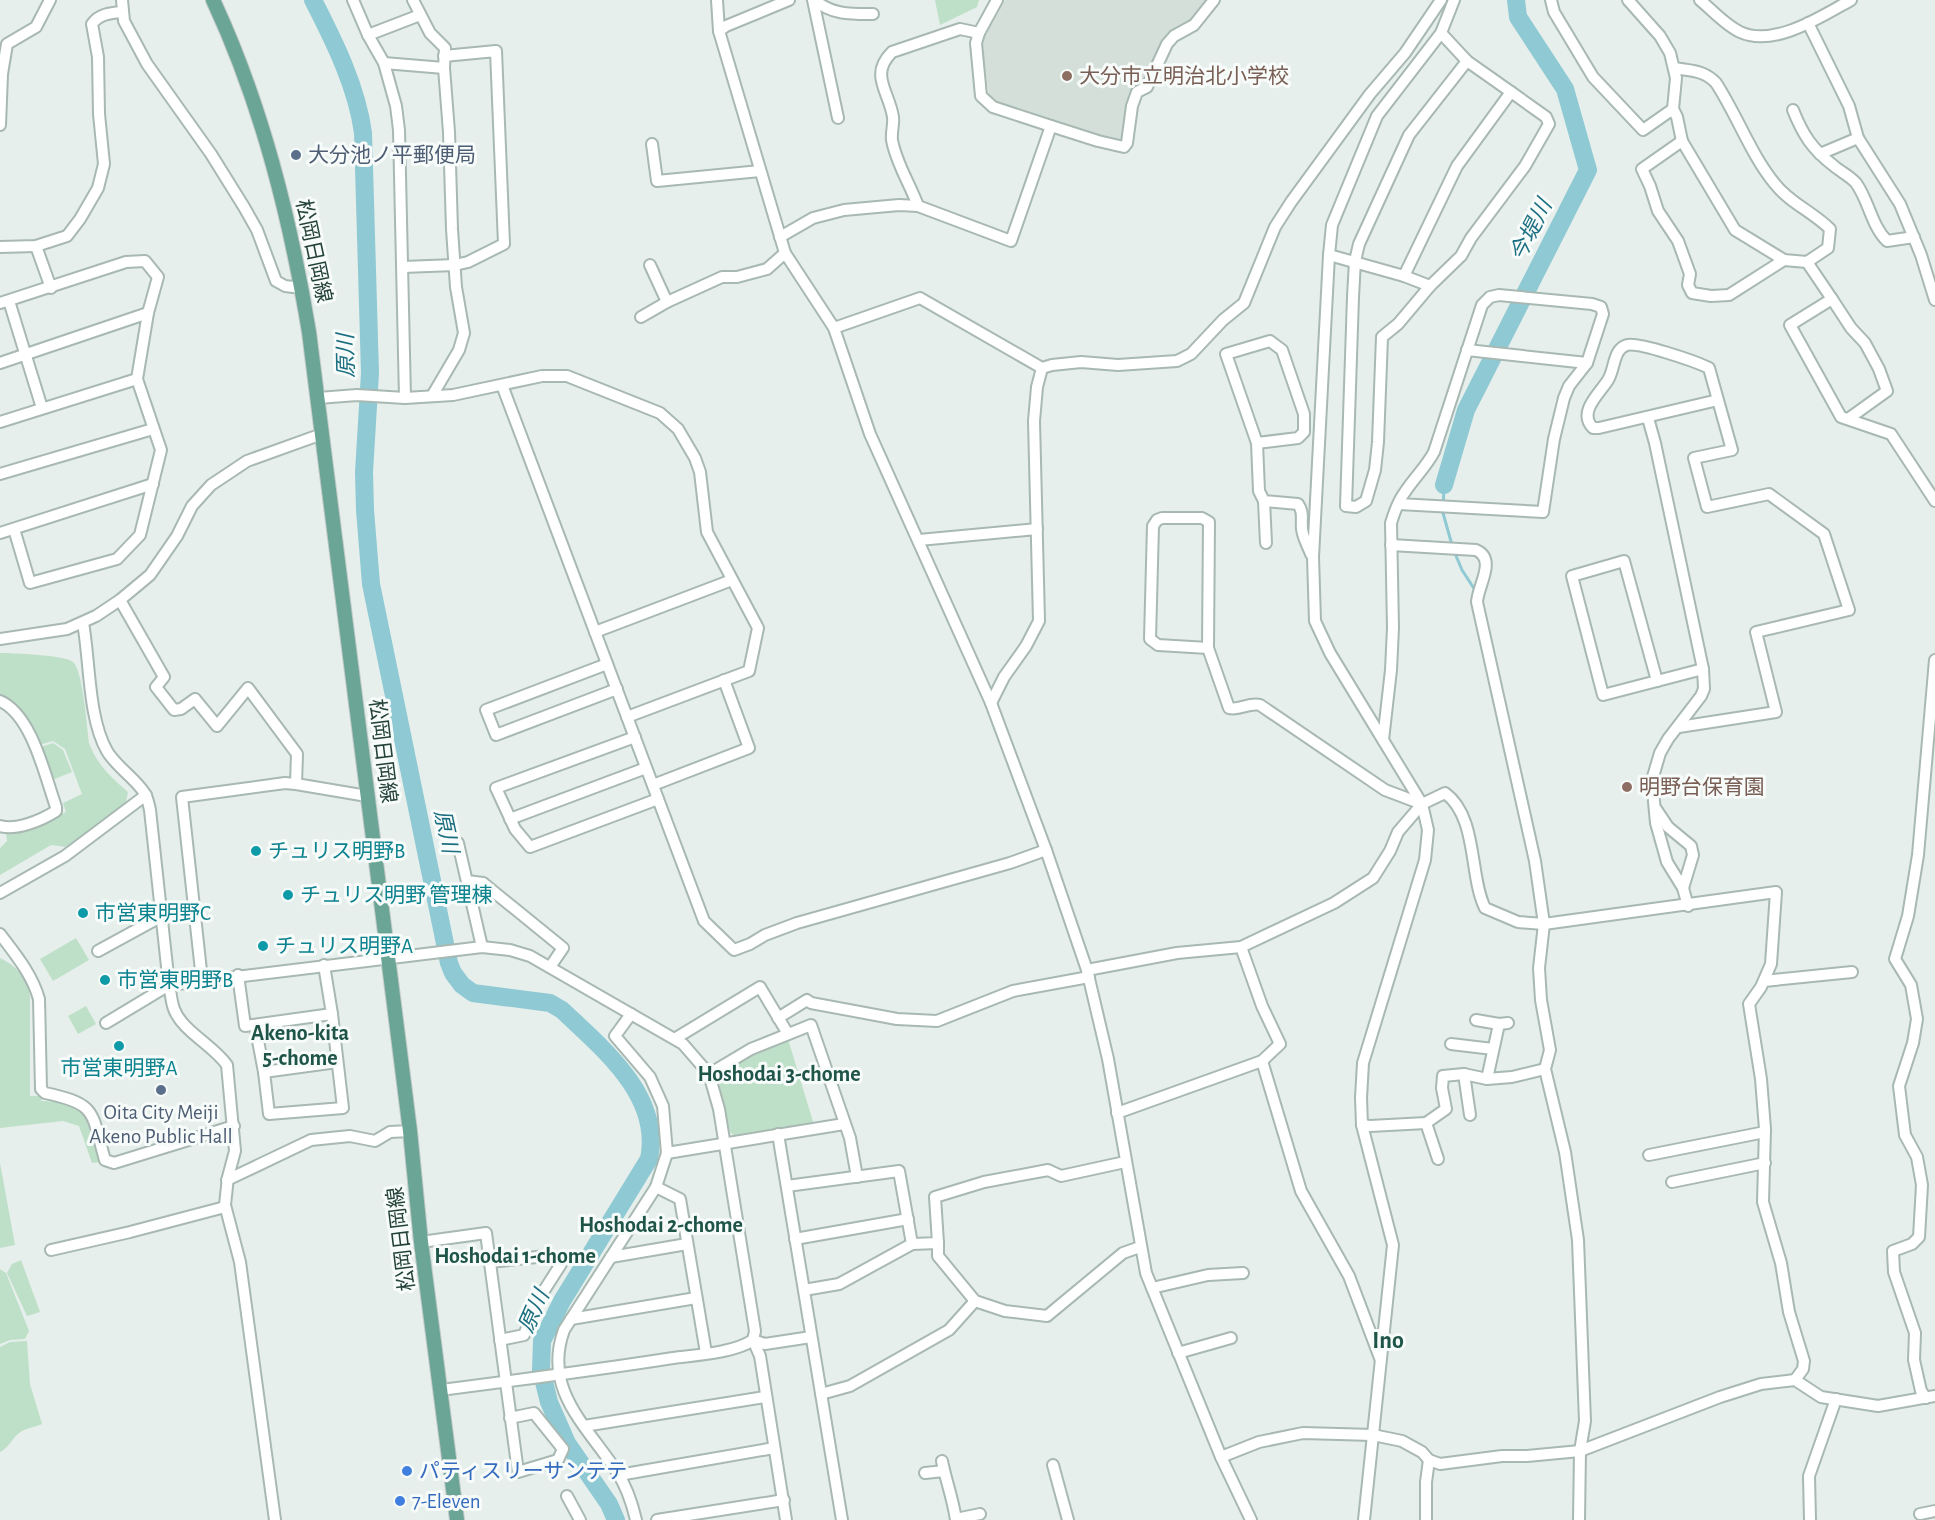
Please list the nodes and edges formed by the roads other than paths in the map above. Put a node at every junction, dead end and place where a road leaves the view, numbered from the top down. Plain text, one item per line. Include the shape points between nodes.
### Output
1 (50, 0) edge
2 (122, 0) edge
3 (213, 0) edge
4 (353, 0) edge
5 (413, 0) edge
6 (717, 0) edge
7 (789, 0) edge
8 (814, 0) edge
9 (997, 0) edge
10 (1214, 0) edge
11 (1441, 0) edge
12 (1454, 0) edge
13 (1551, 0) edge
14 (1628, 0) edge
15 (1700, 0) edge
16 (1851, 0) edge
17 (122, 12) junction
18 (873, 14) dead end
19 (420, 15) junction
20 (1808, 23) junction
21 (719, 31) junction
22 (979, 33) junction
23 (1441, 33) junction
24 (368, 35) junction
25 (444, 56) junction
26 (1467, 61) junction
27 (384, 63) junction
28 (444, 68) junction
29 (1675, 68) junction
30 (1511, 92) junction
31 (1673, 109) junction
32 (1793, 110) dead end
33 (838, 118) dead end
34 (0, 125) edge
35 (1051, 126) junction
36 (1858, 138) junction
37 (1682, 141) junction
38 (652, 144) dead end
39 (1820, 154) junction
40 (760, 171) junction
41 (918, 206) junction
42 (780, 237) junction
43 (1914, 237) junction
44 (36, 246) junction
45 (0, 247) edge
46 (785, 253) junction
47 (1329, 255) junction
48 (1784, 260) junction
49 (1355, 261) junction
50 (1807, 262) junction
51 (454, 265) junction
52 (650, 265) dead end
53 (403, 267) junction
54 (1404, 276) junction
55 (1430, 286) junction
56 (51, 288) junction
57 (301, 288) junction
58 (1832, 299) junction
59 (1935, 300) edge
60 (4, 302) edge
61 (667, 302) junction
62 (148, 313) junction
63 (641, 317) dead end
64 (834, 328) junction
65 (1467, 350) junction
66 (26, 354) junction
67 (0, 363) edge
68 (1587, 363) junction
69 (1042, 368) junction
70 (137, 379) junction
71 (502, 385) junction
72 (432, 396) junction
73 (318, 398) junction
74 (405, 398) junction
75 (1718, 400) junction
76 (42, 408) junction
77 (1648, 418) junction
78 (1848, 419) junction
79 (0, 422) edge
80 (153, 429) junction
81 (322, 434) junction
82 (1257, 443) junction
83 (0, 474) edge
84 (153, 484) junction
85 (1264, 501) junction
86 (1935, 501) edge
87 (1399, 504) junction
88 (1037, 528) junction
89 (14, 529) junction
90 (0, 533) edge
91 (919, 540) junction
92 (1266, 543) dead end
93 (1391, 544) junction
94 (1313, 557) junction
95 (732, 580) junction
96 (120, 600) junction
97 (82, 623) junction
98 (595, 632) junction
99 (0, 639) edge
100 (1208, 648) junction
101 (1935, 660) edge
102 (607, 664) junction
103 (1703, 669) junction
104 (724, 680) junction
105 (1657, 681) junction
106 (617, 689) junction
107 (0, 701) edge
108 (992, 704) junction
109 (627, 717) junction
110 (1679, 727) junction
111 (635, 737) junction
112 (1383, 740) junction
113 (646, 768) junction
114 (296, 784) junction
115 (653, 785) junction
116 (146, 795) junction
117 (367, 796) junction
118 (658, 799) junction
119 (1422, 804) junction
120 (1654, 807) junction
121 (510, 819) junction
122 (0, 826) edge
123 (458, 843) dead end
124 (1046, 850) junction
125 (467, 881) junction
126 (1683, 888) junction
127 (0, 893) edge
128 (1688, 906) junction
129 (162, 916) junction
130 (1544, 924) junction
131 (0, 933) edge
132 (482, 947) junction
133 (1241, 947) junction
134 (98, 951) dead end
135 (388, 958) junction
136 (324, 965) junction
137 (550, 967) junction
138 (1852, 972) dead end
139 (1088, 973) junction
140 (238, 975) junction
141 (202, 980) junction
142 (1764, 981) junction
143 (169, 985) junction
144 (332, 1014) junction
145 (631, 1014) junction
146 (778, 1018) junction
147 (1476, 1020) dead end
148 (106, 1023) dead end
149 (255, 1025) junction
150 (788, 1034) junction
151 (676, 1038) junction
152 (1451, 1044) dead end
153 (1493, 1049) junction
154 (1262, 1061) junction
155 (338, 1062) junction
156 (1545, 1069) junction
157 (264, 1072) junction
158 (709, 1074) junction
159 (1464, 1074) junction
160 (1487, 1079) junction
161 (1117, 1113) junction
162 (1470, 1115) dead end
163 (1426, 1123) junction
164 (844, 1124) junction
165 (1362, 1125) junction
166 (234, 1126) junction
167 (410, 1131) junction
168 (1765, 1132) junction
169 (778, 1134) junction
170 (725, 1143) junction
171 (667, 1153) junction
172 (1649, 1155) dead end
173 (1438, 1159) dead end
174 (1125, 1162) junction
175 (1765, 1163) junction
176 (857, 1177) junction
177 (227, 1180) junction
178 (1672, 1182) dead end
179 (787, 1186) junction
180 (656, 1187) junction
181 (225, 1207) junction
182 (908, 1219) junction
183 (795, 1239) junction
184 (421, 1242) junction
185 (938, 1243) junction
186 (687, 1244) junction
187 (912, 1244) junction
188 (1140, 1247) junction
189 (51, 1250) dead end
190 (611, 1257) junction
191 (490, 1262) junction
192 (1243, 1273) dead end
193 (1152, 1288) junction
194 (804, 1290) junction
195 (696, 1298) junction
196 (975, 1301) junction
197 (572, 1318) junction
198 (811, 1337) junction
199 (1231, 1338) dead end
200 (500, 1340) junction
201 (753, 1340) junction
202 (705, 1353) junction
203 (1178, 1353) junction
204 (1381, 1361) junction
205 (556, 1376) junction
206 (1794, 1380) junction
207 (506, 1382) junction
208 (441, 1390) junction
209 (821, 1394) junction
210 (765, 1397) junction
211 (1931, 1397) edge
212 (1836, 1399) junction
213 (510, 1418) junction
214 (584, 1426) junction
215 (1374, 1434) junction
216 (774, 1448) junction
217 (1580, 1450) junction
218 (1221, 1457) junction
219 (1429, 1460) junction
220 (1053, 1465) dead end
221 (925, 1473) dead end
222 (619, 1475) junction
223 (567, 1496) dead end
224 (784, 1500) junction
225 (1935, 1511) edge
226 (981, 1514) dead end
227 (1920, 1514) dead end
228 (690, 1517) edge
229 (956, 1519) edge
230 (275, 1520) edge
231 (457, 1520) edge
232 (580, 1520) edge
233 (636, 1520) edge
234 (657, 1520) edge
235 (786, 1520) edge
236 (842, 1520) edge
237 (1068, 1520) edge
238 (1251, 1520) edge
239 (1364, 1520) edge
240 (1426, 1520) edge
241 (1579, 1520) edge
242 (1810, 1520) edge

1 - 34 street via 36,27 7,44
2 - 17 street
3 - 57 main road, 松岡日岡線 via 268,146
4 - 24 street
5 - 19 street
6 - 21 street
7 - 21 street
8 - 18 street via 847,14
8 - 33 street
9 - 22 street
10 - 35 street via 1194,25 1167,44 1147,87 1137,92 1124,147
11 - 69 street via 1280,219 1244,303 1191,354 1177,361 1118,365 1081,362
12 - 23 street
13 - 31 street via 1554,12 1593,77 1643,130
14 - 29 street via 1660,36
15 - 20 street via 1739,32 1755,37
16 - 20 street
17 - 44 street via 96,18 92,24 98,57 104,164 98,188 67,236
17 - 57 street via 147,64 212,154 244,207 276,281
19 - 24 street
19 - 25 street via 445,48
20 - 36 street via 1848,106
21 - 40 street
22 - 35 street via 978,88 984,101
22 - 41 street via 960,29 892,52 880,71 893,118 892,138 898,160
23 - 26 street
23 - 47 street via 1377,116 1332,225
24 - 27 street
25 - 28 street
25 - 51 street via 496,51 504,244
26 - 30 street
26 - 49 street via 1408,135
27 - 28 street
27 - 53 street via 399,130
28 - 51 street
29 - 31 street
29 - 50 street via 1698,70 1716,83 1775,184 1830,229 1828,248
30 - 54 street via 1457,166
30 - 55 street via 1546,117 1549,124 1525,166 1461,256
31 - 37 street
32 - 39 street via 1809,143
35 - 41 street via 1011,242
36 - 39 street
36 - 43 street via 1900,204
37 - 48 street via 1735,230
37 - 48 street via 1642,170 1658,211 1678,241 1690,274 1688,285 1692,293 1729,295
38 - 40 street via 657,181
39 - 43 street via 1864,194 1879,232 1887,240
40 - 42 street
41 - 42 street via 844,210 813,218
42 - 46 street
43 - 59 street
44 - 45 street
44 - 56 street
46 - 61 street via 768,269 722,277
46 - 64 street
47 - 49 street
47 - 94 street
48 - 50 street
49 - 54 street
49 - 55 street via 1346,506 1356,507 1366,501 1375,470 1382,337
50 - 58 street
51 - 53 street
51 - 72 street via 464,333 459,350
52 - 61 street
53 - 74 street
54 - 55 street
56 - 60 street
56 - 62 street via 126,262 146,261 158,277
57 - 73 main road, 松岡日岡線
58 - 78 street via 1865,343 1887,391
58 - 78 street via 1790,325 1841,417
60 - 66 street
61 - 63 street
62 - 66 street
62 - 70 street
64 - 69 street via 920,298
64 - 91 street via 870,434
65 - 68 street
65 - 68 street via 1482,305 1494,296 1592,304 1600,307 1603,314
65 - 87 street via 1434,452
66 - 67 street
66 - 76 street
68 - 87 street via 1564,398 1543,512
69 - 88 street via 1034,421
70 - 76 street
70 - 80 street
71 - 72 street
71 - 95 street via 542,376 567,376 634,401 672,422 700,472 707,532
71 - 98 street
72 - 74 street
73 - 74 street
73 - 81 main road, 松岡日岡線
75 - 77 street
75 - 77 street via 1707,367 1631,344 1618,352 1610,378 1592,402 1588,422 1599,428
75 - 110 street via 1732,450 1694,458 1707,507 1769,494 1824,534 1849,610 1756,633 1776,712
76 - 79 street
77 - 103 street
78 - 86 street via 1891,435
80 - 83 street
80 - 84 street via 161,450
81 - 96 street via 247,461 211,485 192,506 150,575
81 - 117 main road, 松岡日岡線
82 - 82 street via 1226,354 1270,341 1282,350 1304,414 1304,432 1298,438
82 - 85 street via 1259,491
84 - 89 street
84 - 89 street via 140,535 117,559 30,583
85 - 92 street
85 - 94 street via 1298,504 1304,517 1304,537
87 - 93 street via 1390,523
88 - 91 street
88 - 108 street via 1039,621
89 - 90 street
91 - 108 street
93 - 112 street via 1393,628
93 - 130 street via 1476,550 1486,557 1477,592 1479,614 1535,861
94 - 112 street via 1315,621
95 - 98 street
95 - 104 street via 758,628 748,670
96 - 97 street
96 - 114 street via 164,677 156,687 172,708 180,710 195,699 218,726 248,688 297,754
97 - 99 street via 67,629
97 - 116 street via 101,737 115,762
98 - 102 street
100 - 100 street via 1158,645 1150,639 1153,526 1157,520 1178,517 1209,522
100 - 119 street via 1229,708 1260,705 1384,790
101 - 211 street via 1918,855 1908,916 1895,959 1911,984 1917,1019 1899,1086 1905,1135 1917,1157 1922,1185 1919,1237 1893,1251 1894,1272 1915,1333 1914,1360 1922,1391
102 - 106 street
102 - 106 street via 486,710 496,735
103 - 105 street
103 - 110 street via 1704,689
104 - 109 street
104 - 115 street via 749,748
105 - 105 street via 1603,695 1572,576 1624,561
106 - 109 street
107 - 122 street via 9,705 28,729 56,811 8,828
108 - 124 street
109 - 111 street
110 - 120 street via 1660,753 1652,780
111 - 113 street
111 - 121 street via 496,789
112 - 119 street
113 - 115 street
113 - 121 street
114 - 117 street
114 - 141 street via 182,797
115 - 118 street
116 - 127 street via 65,856
116 - 129 street
117 - 135 main road, 松岡日岡線
118 - 121 street via 530,847
118 - 124 street via 704,921 734,950 797,923
119 - 130 street via 1445,793 1453,798 1469,838 1485,908 1518,922
119 - 133 street via 1398,832 1373,878 1334,903
119 - 165 street via 1428,830 1425,860 1363,1063
120 - 126 street via 1666,862
120 - 126 street via 1668,827 1691,846 1693,855
123 - 125 street
124 - 139 street
125 - 132 street
125 - 137 street via 483,883 563,948
126 - 128 street
128 - 130 street
128 - 142 street via 1776,892 1771,964
129 - 134 street
129 - 143 street
130 - 156 street via 1539,968 1550,1050
131 - 166 street via 38,993 41,1089 73,1099 89,1110 105,1160 114,1163
132 - 135 street
132 - 137 street via 510,950
133 - 139 street via 1177,953
133 - 154 street via 1280,1044
135 - 136 street
135 - 167 main road, 松岡日岡線
136 - 140 street
136 - 144 street
137 - 145 street
138 - 142 street
139 - 146 street via 1013,991 936,1020 897,1019 807,1000
139 - 161 street
140 - 141 street
140 - 149 street via 244,1026
141 - 143 street
142 - 168 street via 1749,1004
143 - 148 street
143 - 166 street via 180,1020 227,1065
144 - 149 street
144 - 155 street
145 - 151 street
145 - 171 street via 615,1036 650,1077 663,1106
146 - 150 street
146 - 151 street via 760,987
147 - 153 street via 1503,1024
149 - 157 street
150 - 158 street via 751,1048
150 - 164 street via 811,1025
151 - 158 street
152 - 153 street
153 - 160 street
154 - 161 street
154 - 204 street via 1301,1191 1349,1276
155 - 157 street
155 - 157 street via 343,1108 269,1114
156 - 160 street
156 - 217 street via 1578,1240 1585,1421
158 - 170 street
159 - 160 street
159 - 162 street
159 - 163 street via 1443,1076 1446,1109
161 - 174 street
163 - 165 street
163 - 173 street
164 - 169 street
164 - 176 street
165 - 204 street via 1393,1245
166 - 177 street via 236,1151
167 - 177 street via 390,1132 375,1141 350,1136 311,1140
167 - 184 main road, 松岡日岡線
168 - 172 street
168 - 175 street
169 - 170 street
169 - 179 street
170 - 171 street
170 - 201 street via 755,1331
171 - 180 street
174 - 185 street via 1061,1176 1048,1170 984,1182 935,1197
174 - 188 street
175 - 178 street
175 - 206 street via 1763,1202 1804,1361
176 - 179 street
176 - 182 street via 899,1171
177 - 181 street
179 - 183 street
180 - 186 street via 680,1199
180 - 190 street
181 - 189 street
181 - 230 street via 240,1262
182 - 183 street
182 - 187 street
183 - 194 street
184 - 191 street via 486,1233
184 - 208 main road, 松岡日岡線
185 - 187 street
185 - 196 street via 938,1256
186 - 190 street
186 - 195 street
187 - 194 street via 839,1284
188 - 193 street
188 - 196 street via 1124,1253 1047,1316 1005,1311
190 - 197 street
191 - 200 street
191 - 200 street via 546,1256 561,1264 538,1300 524,1335
192 - 193 street via 1208,1275
193 - 203 street
194 - 198 street
195 - 197 street
195 - 202 street
196 - 209 street via 949,1330 850,1386
197 - 205 street via 564,1330
198 - 201 street via 765,1344
198 - 209 street
199 - 203 street
200 - 207 street
201 - 202 street via 744,1346
201 - 210 street
202 - 205 street
203 - 218 street
204 - 215 street
205 - 207 street
205 - 214 street
206 - 212 street via 1821,1397
206 - 217 street via 1761,1384 1720,1397
207 - 208 street
207 - 213 street
208 - 231 main road, 松岡日岡線
209 - 236 street
210 - 214 street
210 - 216 street
211 - 212 street via 1878,1406
212 - 242 street via 1809,1476
213 - 213 street via 518,1472 558,1460 563,1449 534,1413
214 - 222 street
215 - 218 street via 1302,1433 1259,1442
215 - 219 street via 1402,1441
215 - 239 street
216 - 222 street
216 - 224 street
217 - 219 street via 1440,1464
217 - 241 street
218 - 238 street
219 - 240 street
220 - 237 street
221 - 229 street via 943,1466
222 - 233 street
223 - 232 street
224 - 228 street
224 - 235 street
225 - 227 street
226 - 229 street
228 - 234 street

